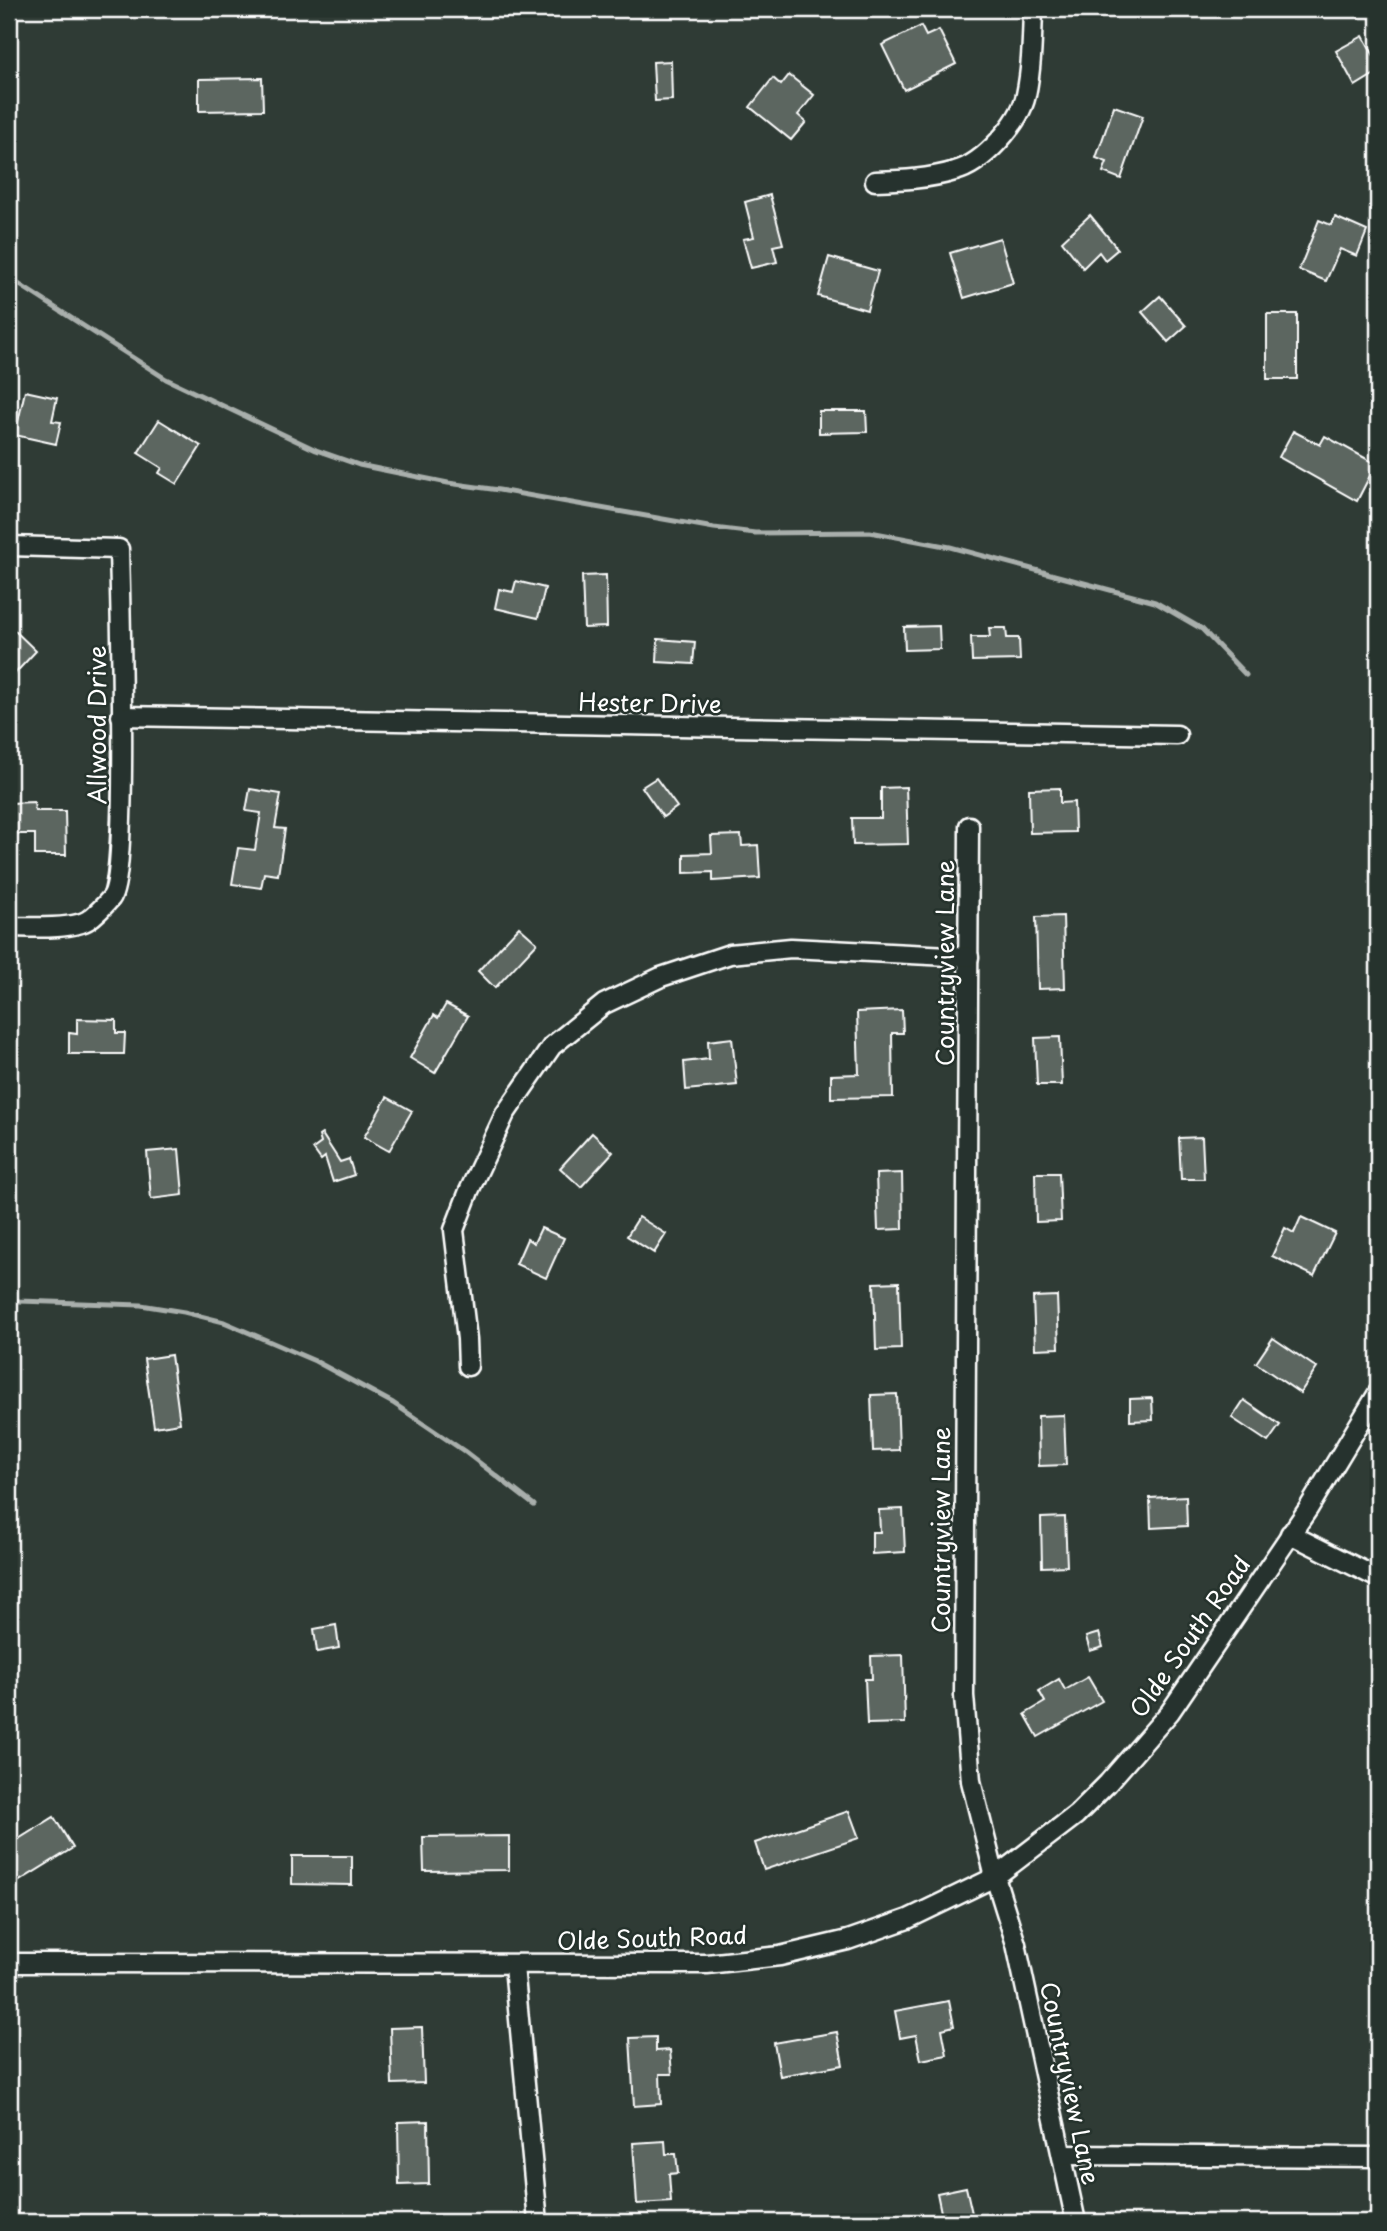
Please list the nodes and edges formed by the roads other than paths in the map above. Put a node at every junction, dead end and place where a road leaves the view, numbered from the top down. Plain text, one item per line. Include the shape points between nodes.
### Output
1 (1033, 9) edge
2 (875, 181) dead end
3 (9, 546) edge
4 (121, 716) junction
5 (1177, 735) dead end
6 (969, 826) dead end
7 (9, 927) edge
8 (969, 957) junction
9 (468, 1366) dead end
10 (1378, 1393) edge
11 (1290, 1534) junction
12 (1378, 1578) edge
13 (995, 1877) junction
14 (9, 1963) edge
15 (514, 1966) junction
16 (1062, 2155) junction
17 (1378, 2157) edge
18 (538, 2222) edge
19 (1076, 2222) edge

1 - 2 street via 1025,98 1007,134 958,171
3 - 4 street, Allwood Drive via 119,549
4 - 5 street, Hester Drive
4 - 7 street, Allwood Drive via 120,866 113,896 86,921 47,928
6 - 8 street, Countryview Lane
8 - 9 street via 791,948 730,954 661,977 604,1004 552,1046 505,1114 454,1230
8 - 13 street, Countryview Lane via 964,1696 971,1781
10 - 11 street, Olde South Road
11 - 12 street
11 - 13 street, Olde South Road via 1170,1712 1076,1815
13 - 15 street, Olde South Road via 908,1919 848,1940 780,1956 707,1964
13 - 16 street, Countryview Lane via 1016,1944
14 - 15 street, Olde South Road
15 - 18 street
16 - 17 street
16 - 19 street, Countryview Lane

